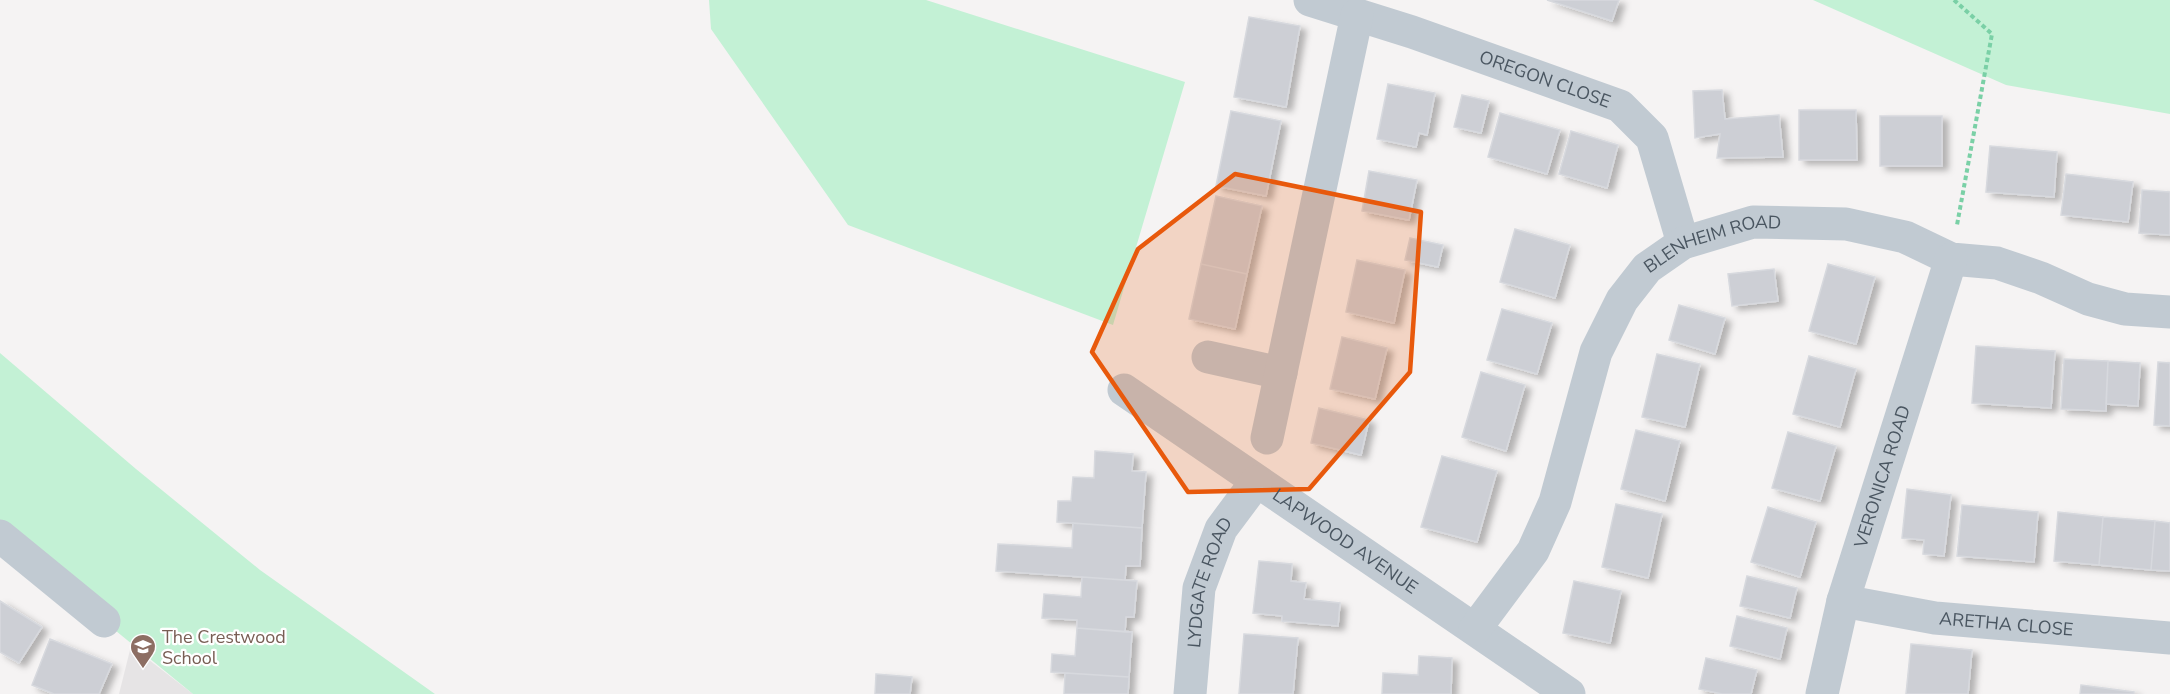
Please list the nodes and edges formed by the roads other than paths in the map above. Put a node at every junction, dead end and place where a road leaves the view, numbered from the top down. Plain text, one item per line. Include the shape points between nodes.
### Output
1 (1310, 0) edge
2 (1357, 15) junction
3 (1683, 243) junction
4 (1951, 259) junction
5 (2170, 312) edge
6 (1208, 357) dead end
7 (1281, 373) junction
8 (1124, 390) dead end
9 (1267, 438) dead end
10 (1256, 482) junction
11 (0, 536) edge
12 (1843, 601) junction
13 (104, 621) dead end
14 (1475, 629) junction
15 (2170, 638) edge
16 (1190, 694) edge
17 (1569, 694) edge
18 (1822, 694) edge

1 - 2 street, OREGON CLOSE
2 - 3 street, OREGON CLOSE via 1620,106 1652,138
2 - 7 street
3 - 4 street, BLENHEIM ROAD via 1753,222 1846,224 1905,237
3 - 14 street, BLENHEIM ROAD via 1647,268 1622,300 1596,352 1551,512 1533,551
4 - 5 street, BLENHEIM ROAD via 1996,263 2088,299 2125,309
4 - 12 street, VERONICA ROAD
6 - 7 street
7 - 9 street
8 - 10 street, LAPWOOD AVENUE
10 - 14 street, LAPWOOD AVENUE
10 - 16 street, LYDGATE ROAD via 1221,529 1199,588
11 - 13 street
12 - 15 street, ARETHA CLOSE via 1935,618
12 - 18 street, VERONICA ROAD
14 - 17 street, LAPWOOD AVENUE

